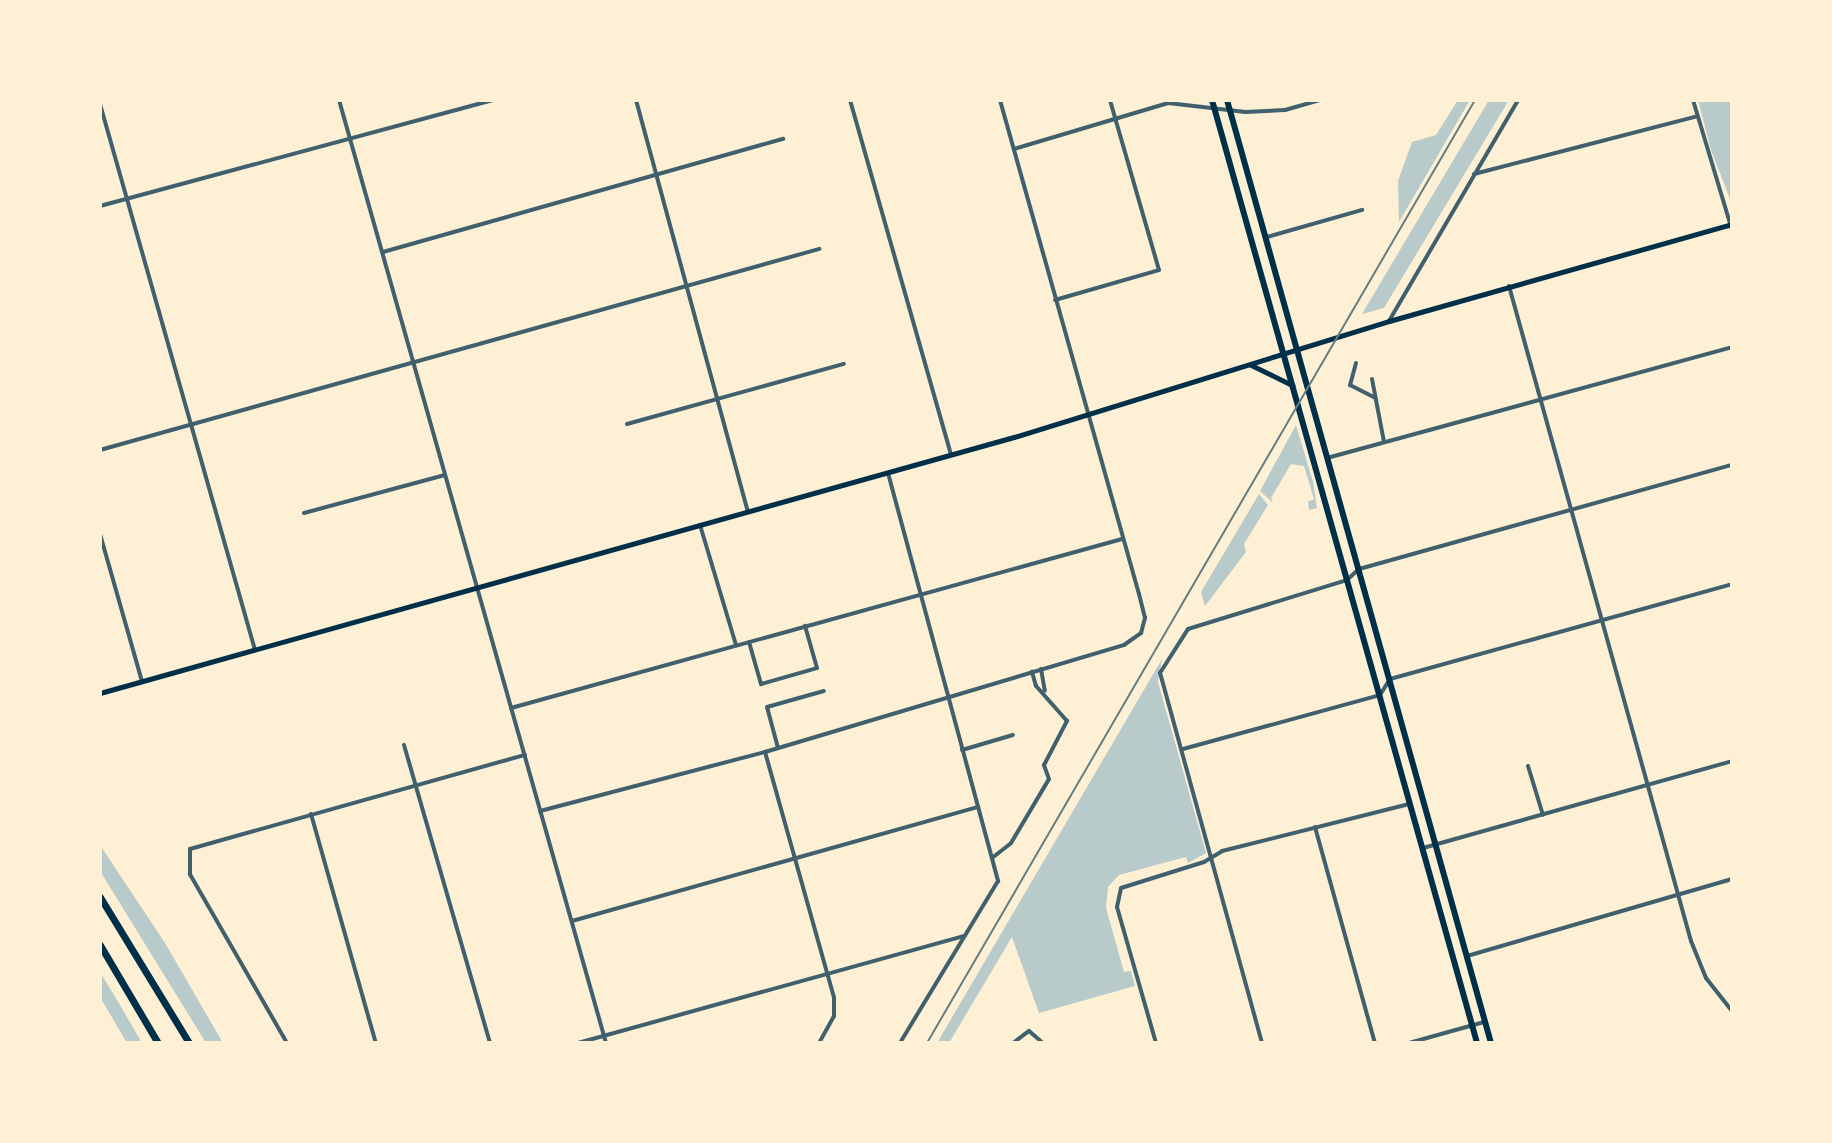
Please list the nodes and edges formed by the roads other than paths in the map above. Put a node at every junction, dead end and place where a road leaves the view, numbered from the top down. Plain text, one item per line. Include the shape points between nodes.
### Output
1 (339, 100) edge
2 (494, 100) edge
3 (636, 100) edge
4 (850, 100) edge
5 (1000, 100) edge
6 (1110, 100) edge
7 (1227, 100) edge
8 (1321, 100) edge
9 (1518, 100) edge
10 (1693, 100) edge
11 (100, 104) edge
12 (1213, 104) edge
13 (1230, 111) junction
14 (1698, 116) junction
15 (1115, 119) junction
16 (783, 139) dead end
17 (351, 140) junction
18 (1014, 149) junction
19 (657, 174) junction
20 (1474, 174) junction
21 (126, 199) junction
22 (100, 206) edge
23 (1362, 210) dead end
24 (1731, 226) edge
25 (1264, 237) junction
26 (1252, 241) junction
27 (819, 249) dead end
28 (383, 252) junction
29 (688, 285) junction
30 (1509, 286) junction
31 (1055, 300) junction
32 (1389, 321) junction
33 (1732, 347) edge
34 (1295, 350) junction
35 (1283, 354) junction
36 (413, 362) junction
37 (1356, 363) dead end
38 (844, 364) dead end
39 (1251, 364) junction
40 (1372, 379) dead end
41 (1292, 385) junction
42 (1374, 397) junction
43 (1543, 398) junction
44 (718, 399) junction
45 (1087, 415) junction
46 (627, 424) dead end
47 (190, 425) junction
48 (1384, 442) junction
49 (100, 450) edge
50 (951, 454) junction
51 (1327, 458) junction
52 (1732, 465) edge
53 (888, 473) junction
54 (445, 475) junction
55 (1573, 509) junction
56 (748, 512) junction
57 (304, 513) dead end
58 (700, 525) junction
59 (100, 534) edge
60 (1122, 538) junction
61 (1359, 569) junction
62 (1347, 580) junction
63 (1732, 584) edge
64 (477, 588) junction
65 (920, 594) junction
66 (1604, 619) junction
67 (805, 626) junction
68 (749, 642) junction
69 (736, 645) junction
70 (255, 650) junction
71 (1041, 669) junction
72 (1032, 671) junction
73 (1390, 679) junction
74 (142, 681) junction
75 (824, 691) dead end
76 (1045, 691) junction
77 (100, 693) edge
78 (1380, 695) junction
79 (948, 696) junction
80 (511, 708) junction
81 (1013, 735) dead end
82 (404, 745) dead end
83 (778, 748) junction
84 (1182, 749) junction
85 (962, 750) junction
86 (765, 752) junction
87 (525, 755) junction
88 (1732, 761) edge
89 (1528, 766) dead end
90 (1649, 785) junction
91 (416, 786) junction
92 (1411, 803) junction
93 (978, 807) junction
94 (540, 811) junction
95 (311, 814) junction
96 (1543, 815) junction
97 (1315, 827) junction
98 (1436, 845) junction
99 (1423, 848) junction
100 (1213, 857) junction
101 (795, 858) junction
102 (992, 858) junction
103 (1732, 879) edge
104 (1679, 894) junction
105 (100, 897) edge
106 (572, 921) junction
107 (964, 936) junction
108 (100, 945) edge
109 (1467, 956) junction
110 (827, 971) junction
111 (1732, 1011) edge
112 (1485, 1021) junction
113 (1472, 1025) junction
114 (604, 1035) junction
115 (158, 1043) edge
116 (189, 1043) edge
117 (287, 1043) edge
118 (376, 1043) edge
119 (490, 1043) edge
120 (578, 1043) edge
121 (606, 1043) edge
122 (819, 1043) edge
123 (900, 1043) edge
124 (1013, 1043) edge
125 (1043, 1043) edge
126 (1156, 1043) edge
127 (1262, 1043) edge
128 (1375, 1043) edge
129 (1409, 1043) edge
130 (1477, 1043) edge
131 (1491, 1043) edge

1 - 17 street
2 - 17 street
3 - 19 street
4 - 50 street
5 - 18 street
6 - 15 street
7 - 13 main road
8 - 13 street via 1285,110
9 - 20 street
10 - 14 street
11 - 21 street
12 - 13 street
12 - 15 street via 1168,103
12 - 26 main road
13 - 25 main road
14 - 20 street
14 - 24 street
15 - 18 street
15 - 31 street via 1159,270
16 - 19 street
17 - 21 street
17 - 28 street
18 - 31 street
19 - 28 street
19 - 29 street
20 - 32 street
21 - 22 street
21 - 47 street
23 - 25 street
24 - 30 main road
25 - 26 main road
25 - 34 main road
26 - 35 main road
27 - 29 street
28 - 36 street
29 - 36 street
29 - 44 street
30 - 32 main road
30 - 43 street
31 - 45 street
32 - 34 main road
33 - 43 street
34 - 35 main road
34 - 51 main road
35 - 39 main road
35 - 41 main road
36 - 47 street
36 - 54 street
37 - 42 street via 1350,385
38 - 44 street
39 - 41 main road
39 - 45 main road
40 - 42 street
41 - 62 main road
42 - 48 street
43 - 48 street
43 - 55 street
44 - 46 street
44 - 56 street
45 - 50 main road
45 - 60 street
47 - 49 street
47 - 70 street
48 - 51 street
50 - 53 main road
51 - 61 main road
52 - 55 street
53 - 56 main road
53 - 65 street
54 - 57 street
54 - 64 street
55 - 61 street
55 - 66 street
56 - 58 main road
58 - 64 main road
58 - 69 street
59 - 74 street
60 - 65 street
60 - 71 street via 1145,618 1141,633 1124,645
61 - 62 street
61 - 73 main road
62 - 78 main road
62 - 84 street via 1188,629 1160,673
63 - 66 street
64 - 70 main road
64 - 80 street
65 - 67 street
65 - 79 street
66 - 73 street
66 - 90 street
67 - 68 street
67 - 68 street via 817,668 761,684
68 - 69 street
69 - 80 street
70 - 74 main road
71 - 72 street
71 - 76 street
72 - 76 street via 1036,686
72 - 79 street
73 - 78 street
73 - 98 main road
74 - 77 main road
75 - 83 street via 767,707
76 - 102 street via 1067,721 1044,765 1049,779 1011,843
78 - 84 street
78 - 92 main road
79 - 83 street
79 - 85 street
80 - 87 street
81 - 85 street
82 - 91 street
83 - 86 street
84 - 100 street
85 - 93 street
86 - 94 street
86 - 101 street
87 - 91 street
87 - 94 street
88 - 90 street
89 - 96 street
90 - 96 street
90 - 104 street
91 - 95 street
91 - 119 street
92 - 97 street
92 - 99 main road
93 - 101 street
93 - 102 street
94 - 106 street
95 - 117 street via 196,845 187,856 190,874
95 - 118 street
96 - 98 street
97 - 100 street
97 - 128 street
98 - 99 street
98 - 109 main road
99 - 113 main road
100 - 126 street via 1118,891 1117,907
100 - 127 street
101 - 106 street
101 - 110 street
102 - 107 street via 998,881
103 - 104 street
104 - 109 street
104 - 111 street via 1706,978
105 - 116 highway
106 - 114 street
107 - 110 street
107 - 123 street
108 - 115 highway
109 - 112 main road
110 - 114 street
110 - 122 street via 834,1016
112 - 113 street
112 - 131 main road
113 - 129 street
113 - 130 main road
114 - 120 street
114 - 121 street
124 - 125 street via 1034,1031

